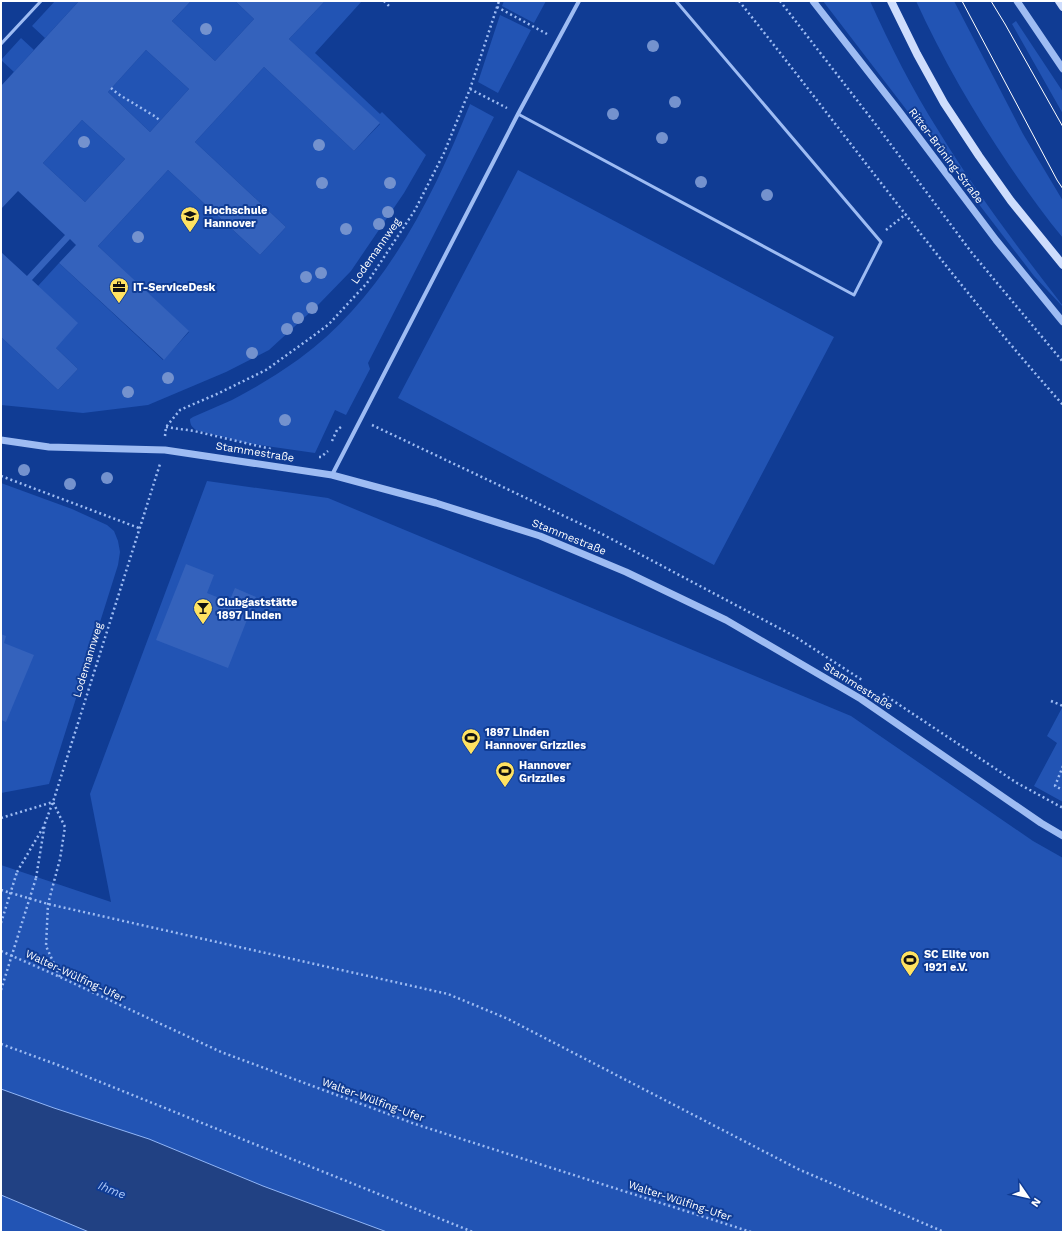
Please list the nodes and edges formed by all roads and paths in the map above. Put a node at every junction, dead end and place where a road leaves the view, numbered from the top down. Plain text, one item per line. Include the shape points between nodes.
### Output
1 (41, 1) edge
2 (384, 1) edge
3 (499, 1) edge
4 (579, 1) edge
5 (676, 1) edge
6 (739, 1) edge
7 (780, 1) edge
8 (813, 1) edge
9 (891, 1) edge
10 (1017, 1) edge
11 (1059, 1) edge
12 (389, 6) dead end
13 (1063, 7) edge
14 (497, 8) junction
15 (558, 40) junction
16 (1, 44) edge
17 (1063, 69) edge
18 (112, 88) dead end
19 (470, 89) junction
20 (518, 114) junction
21 (160, 121) dead end
22 (906, 214) junction
23 (882, 242) junction
24 (1063, 266) edge
25 (1063, 322) edge
26 (1063, 362) edge
27 (1063, 405) edge
28 (361, 419) junction
29 (1, 440) edge
30 (331, 444) dead end
31 (272, 449) dead end
32 (165, 450) junction
33 (328, 451) dead end
34 (315, 457) dead end
35 (332, 475) junction
36 (1, 476) edge
37 (139, 528) junction
38 (1051, 701) dead end
39 (1063, 706) edge
40 (1063, 766) edge
41 (1063, 790) edge
42 (53, 802) junction
43 (1, 818) edge
44 (45, 824) junction
45 (1063, 836) edge
46 (1, 890) edge
47 (48, 904) junction
48 (1, 923) edge
49 (1, 951) edge
50 (60, 977) junction
51 (1, 990) edge
52 (1, 1044) edge
53 (473, 1232) edge
54 (751, 1232) edge
55 (944, 1232) edge

1 - 16 lane
2 - 12 path
3 - 14 path, Lodemannweg
4 - 15 street
5 - 23 lane
6 - 22 path
7 - 26 path via 972,253
8 - 25 street, Ritter-Brüning-Straße via 996,240
9 - 24 main road via 949,110 1011,201
10 - 17 street
11 - 13 main road
14 - 15 path
14 - 19 path, Lodemannweg
15 - 20 street
18 - 21 path
19 - 20 path
19 - 31 path, Lodemannweg via 444,153 415,210 367,283 329,324 285,357 259,374 180,410 166,427
20 - 23 lane via 854,295
20 - 28 street
22 - 23 path via 886,231
22 - 27 path via 1026,364
28 - 30 path via 346,422 337,430
28 - 35 street
29 - 32 street, Stammestraße via 49,446
32 - 35 street, Stammestraße
32 - 37 path, Lodemannweg
33 - 34 path via 320,457
35 - 45 street, Stammestraße via 436,503 540,536 626,572 726,620 861,699 1041,824
36 - 37 path
37 - 42 path, Lodemannweg
38 - 39 path
40 - 41 path via 1055,786
42 - 43 path
42 - 44 path, Lodemannweg
42 - 47 path via 65,827 60,859
44 - 48 path, bridge via 17,872
44 - 51 path, Lodemannweg, bridge via 36,878
46 - 47 path
47 - 50 path via 46,946
47 - 55 path via 448,994 508,1019 798,1169
49 - 50 path, Walter-Wülfing-Ufer
50 - 54 path, Walter-Wülfing-Ufer via 221,1052 415,1124
52 - 53 path

